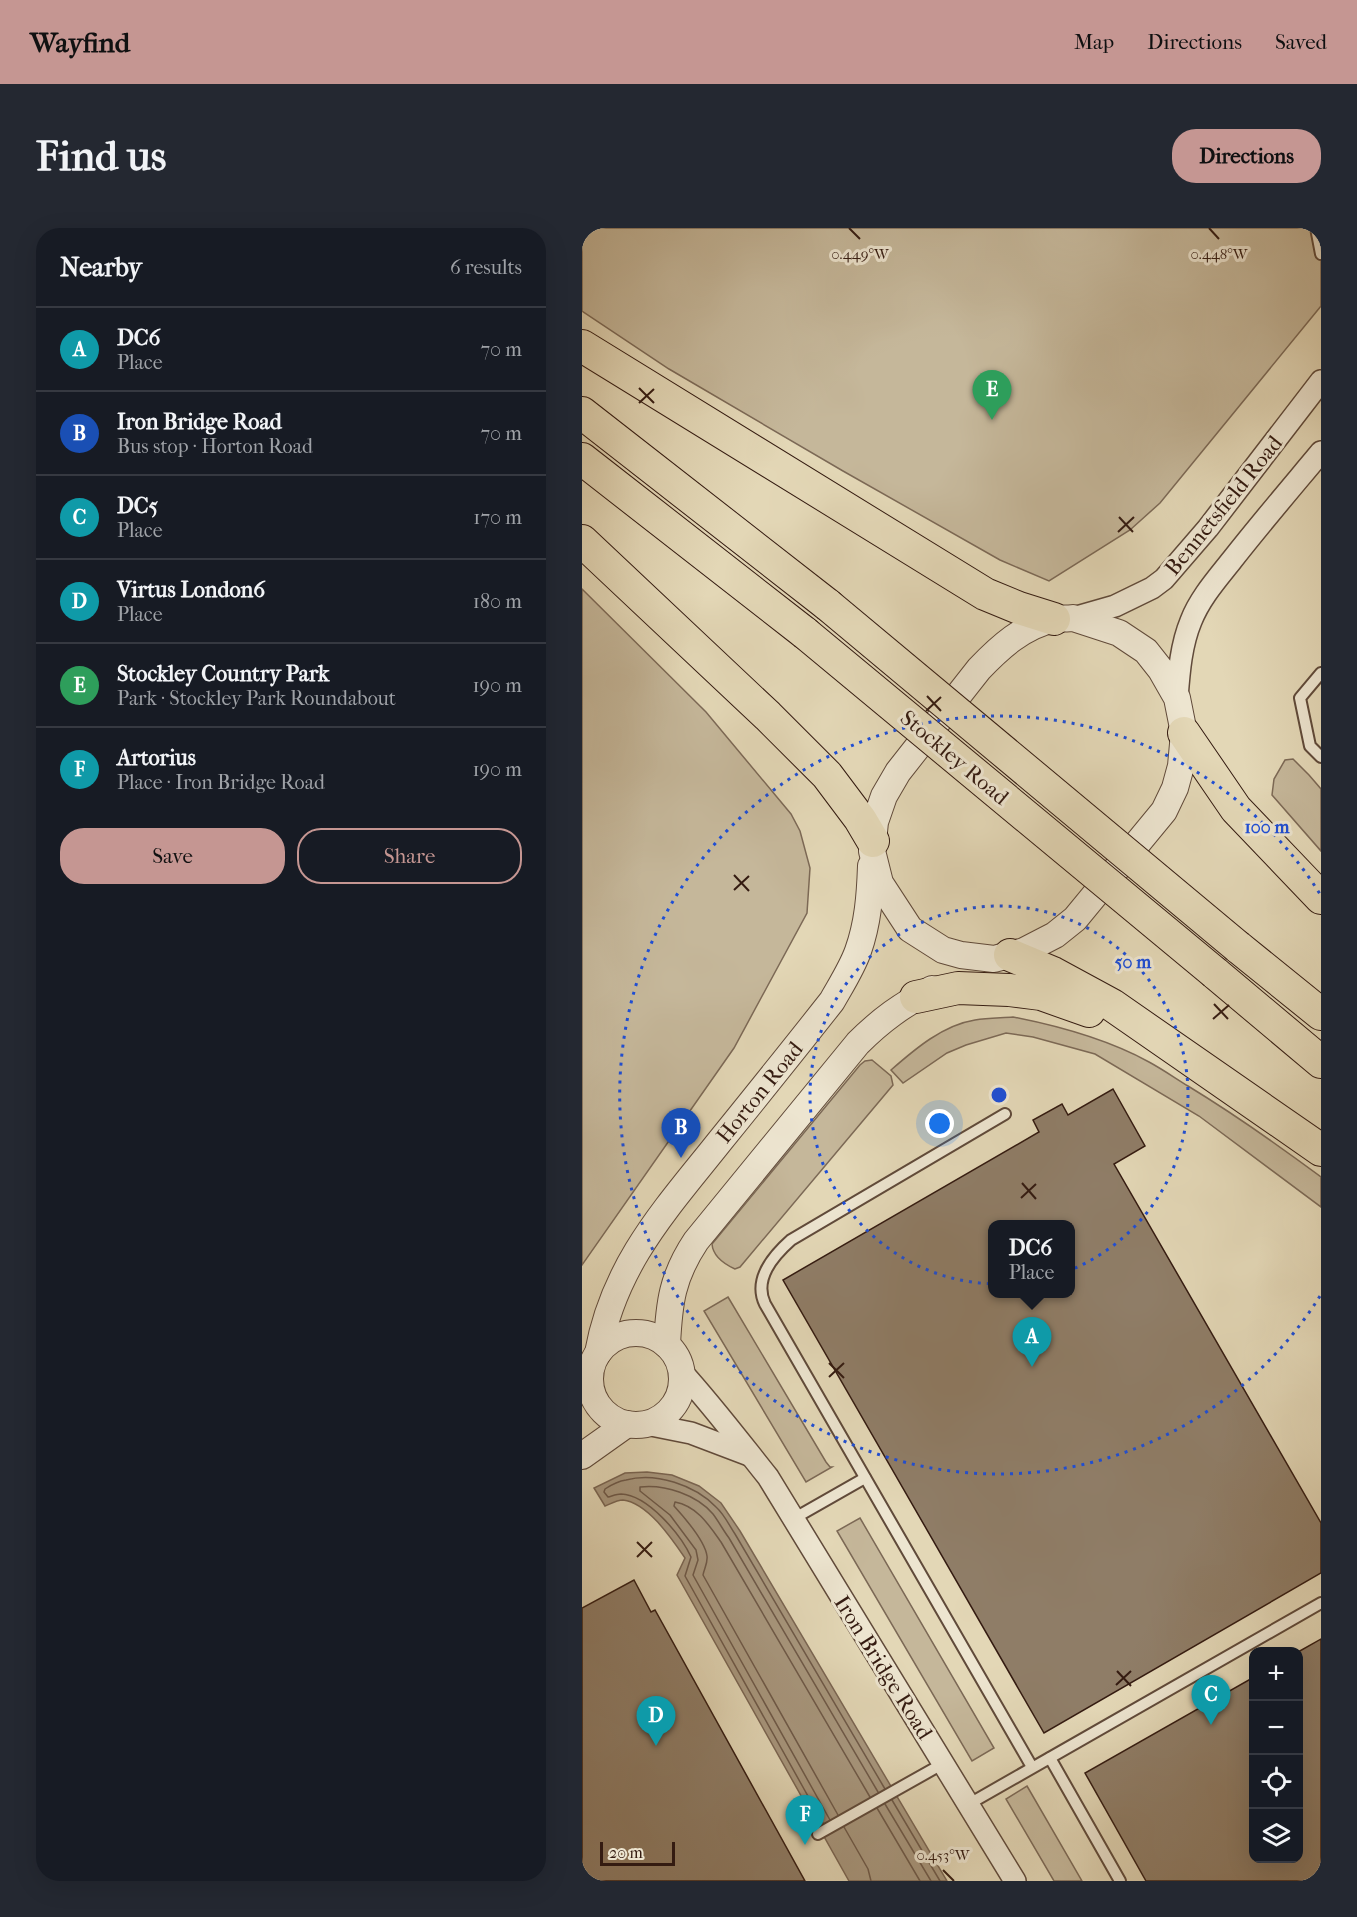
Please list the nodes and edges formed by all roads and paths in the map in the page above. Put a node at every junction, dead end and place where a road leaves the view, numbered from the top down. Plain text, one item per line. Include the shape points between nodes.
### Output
1 (1316, 228) edge
2 (1321, 254) edge
3 (582, 346) edge
4 (1321, 381) edge
5 (582, 413) edge
6 (1321, 453) edge
7 (582, 459) edge
8 (582, 541) edge
9 (1064, 619) junction
10 (1321, 673) edge
11 (1177, 698) junction
12 (1184, 733) junction
13 (1321, 757) edge
14 (873, 846) junction
15 (1321, 898) edge
16 (1002, 957) junction
17 (916, 997) junction
18 (1321, 1014) edge
19 (1321, 1062) edge
20 (1213, 1073) junction
21 (1005, 1114) dead end
22 (1321, 1149) edge
23 (667, 1345) junction
24 (681, 1371) junction
25 (590, 1372) edge
26 (637, 1424) junction
27 (749, 1455) junction
28 (582, 1456) edge
29 (865, 1478) junction
30 (793, 1519) junction
31 (1321, 1603) edge
32 (1050, 1758) junction
33 (944, 1763) junction
34 (1032, 1767) junction
35 (969, 1804) junction
36 (818, 1834) dead end
37 (1015, 1881) edge
38 (1120, 1881) edge

1 - 2 lane
3 - 9 main road via 984,594
4 - 9 street, Bennetsfield Road via 1194,546 1164,579 1115,606
5 - 18 main road, Stockley Road, bridge via 828,605
6 - 11 street, Bennetsfield Road via 1197,609 1182,653
7 - 19 main road, Stockley Road, bridge via 805,633
8 - 14 main road via 827,775 860,819
9 - 11 street, Horton Road via 1119,633 1146,651
9 - 14 street, Horton Road via 1019,633 980,669 898,772 875,822
10 - 13 lane via 1300,698 1311,746
11 - 12 street, Horton Road
12 - 15 main road via 1236,808
12 - 16 street, Horton Road via 1181,766 1164,811 1075,919 1055,935
14 - 16 street via 880,883 910,929 943,950 962,956
14 - 25 street, Horton Road via 869,904 858,951 846,977 832,1001 658,1219 615,1292
16 - 17 street, Horton Road
16 - 20 main road via 1053,973 1112,1005
17 - 20 main road via 958,988 1041,994 1080,1007
17 - 23 street, Horton Road via 879,1022 858,1043 696,1241 675,1279
20 - 22 main road
21 - 29 lane via 791,1240 778,1252 762,1280 760,1291 765,1304
23 - 24 street
23 - 25 street via 642,1333 620,1336 610,1341
24 - 26 street via 681,1388 674,1405 661,1417
24 - 27 street, Iron Bridge Road
25 - 26 street via 590,1388 598,1405 613,1419
26 - 27 street via 691,1433
26 - 28 street
27 - 30 street, Iron Bridge Road
29 - 30 lane
29 - 34 lane
30 - 33 street, Iron Bridge Road
31 - 32 lane
32 - 34 lane
32 - 38 lane
33 - 35 street, Iron Bridge Road
33 - 36 lane
34 - 35 lane
35 - 37 street, Iron Bridge Road

